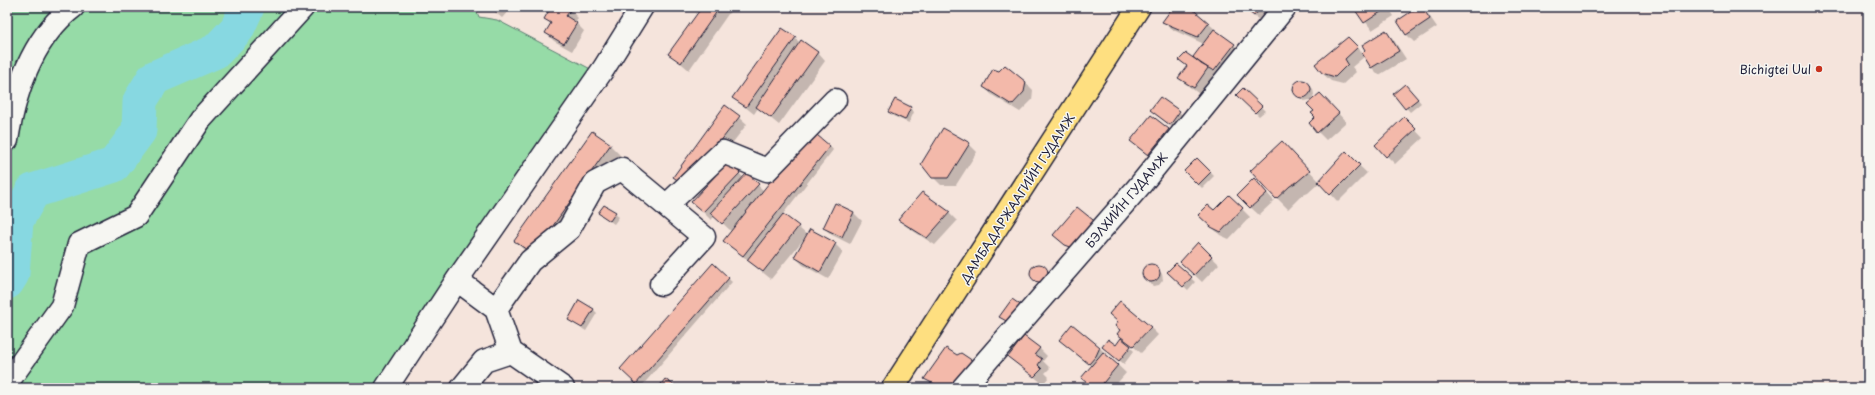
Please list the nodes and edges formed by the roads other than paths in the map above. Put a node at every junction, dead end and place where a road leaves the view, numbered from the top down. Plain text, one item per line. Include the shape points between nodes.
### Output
1 (73, 7) edge
2 (303, 7) edge
3 (642, 7) edge
4 (1139, 7) edge
5 (1285, 7) edge
6 (835, 100) dead end
7 (7, 140) edge
8 (667, 205) junction
9 (457, 280) junction
10 (661, 284) dead end
11 (496, 309) junction
12 (511, 352) junction
13 (7, 383) edge
14 (386, 388) edge
15 (462, 388) edge
16 (563, 388) edge
17 (893, 388) edge
18 (963, 388) edge

1 - 7 street via 61,16 31,57 12,108
2 - 13 street via 200,120 136,216 79,244 62,306
3 - 9 street via 604,68
4 - 17 main road, ДАМБАДАРЖААГИЙН ГУДАМЖ
5 - 18 street, БЭЛХИЙН ГУДАМЖ via 1141,184
6 - 8 street via 767,170 723,152
8 - 10 street via 704,237
8 - 11 street via 622,168 595,183 569,229 530,260
9 - 11 street
9 - 14 street
11 - 12 street
12 - 15 street via 484,361
12 - 16 street

